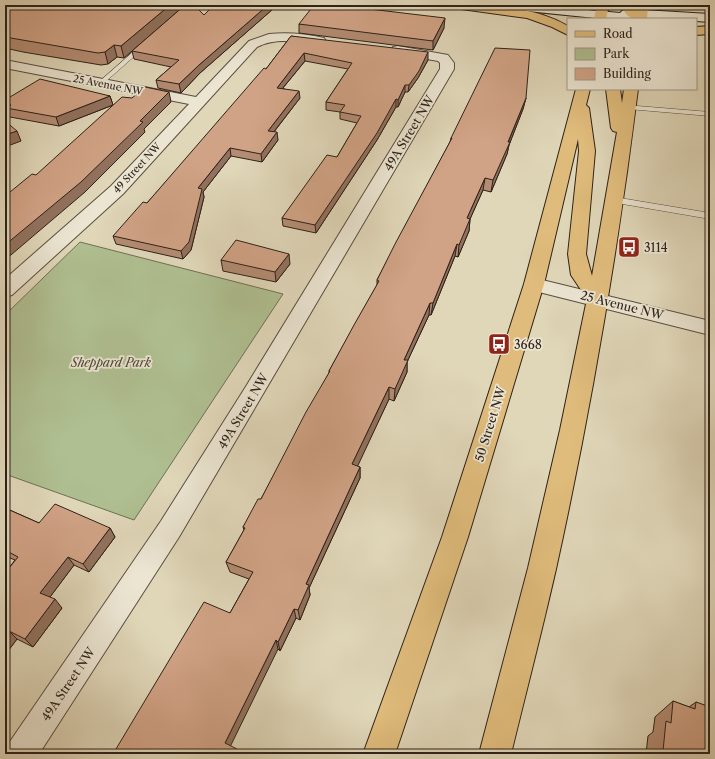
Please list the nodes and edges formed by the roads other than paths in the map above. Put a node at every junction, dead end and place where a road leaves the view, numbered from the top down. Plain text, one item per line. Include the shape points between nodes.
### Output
1 (454, 5) edge
2 (497, 5) edge
3 (573, 5) edge
4 (655, 5) edge
5 (710, 10) edge
6 (622, 11) edge
7 (710, 18) edge
8 (697, 25) edge
9 (710, 26) edge
10 (567, 30) edge
11 (710, 30) edge
12 (697, 31) edge
13 (146, 42) edge
14 (330, 43) edge
15 (384, 49) edge
16 (5, 64) edge
17 (19, 67) junction
18 (5, 77) edge
19 (100, 83) junction
20 (613, 90) edge
21 (581, 94) edge
22 (629, 98) edge
23 (198, 102) junction
24 (710, 114) edge
25 (622, 155) junction
26 (614, 200) junction
27 (710, 216) edge
28 (534, 284) junction
29 (5, 290) edge
30 (597, 299) junction
31 (710, 328) edge
32 (381, 750) edge
33 (20, 754) edge
34 (495, 754) edge

1 - 10 main road via 541,19
2 - 6 street
3 - 6 street
4 - 5 street
6 - 7 street
8 - 9 street
11 - 12 main road
13 - 19 lane
14 - 23 street, 49 Street NW via 284,37 262,40 250,47
15 - 33 street, 49A Street NW via 430,54 445,60 448,66 253,394 132,588
16 - 17 street, 25 Avenue NW
17 - 18 street
17 - 19 street, 25 Avenue NW
19 - 23 street, 25 Avenue NW
20 - 25 main road
21 - 28 main road, 50 Street NW
21 - 30 main road via 587,151 577,254 581,275
22 - 24 lane
22 - 25 main road
23 - 29 street, 49 Street NW via 117,190
25 - 26 main road
26 - 27 lane
26 - 30 main road
28 - 30 street, 25 Avenue NW
28 - 32 main road, 50 Street NW via 455,537
30 - 31 street, 25 Avenue NW
30 - 34 main road via 542,568

